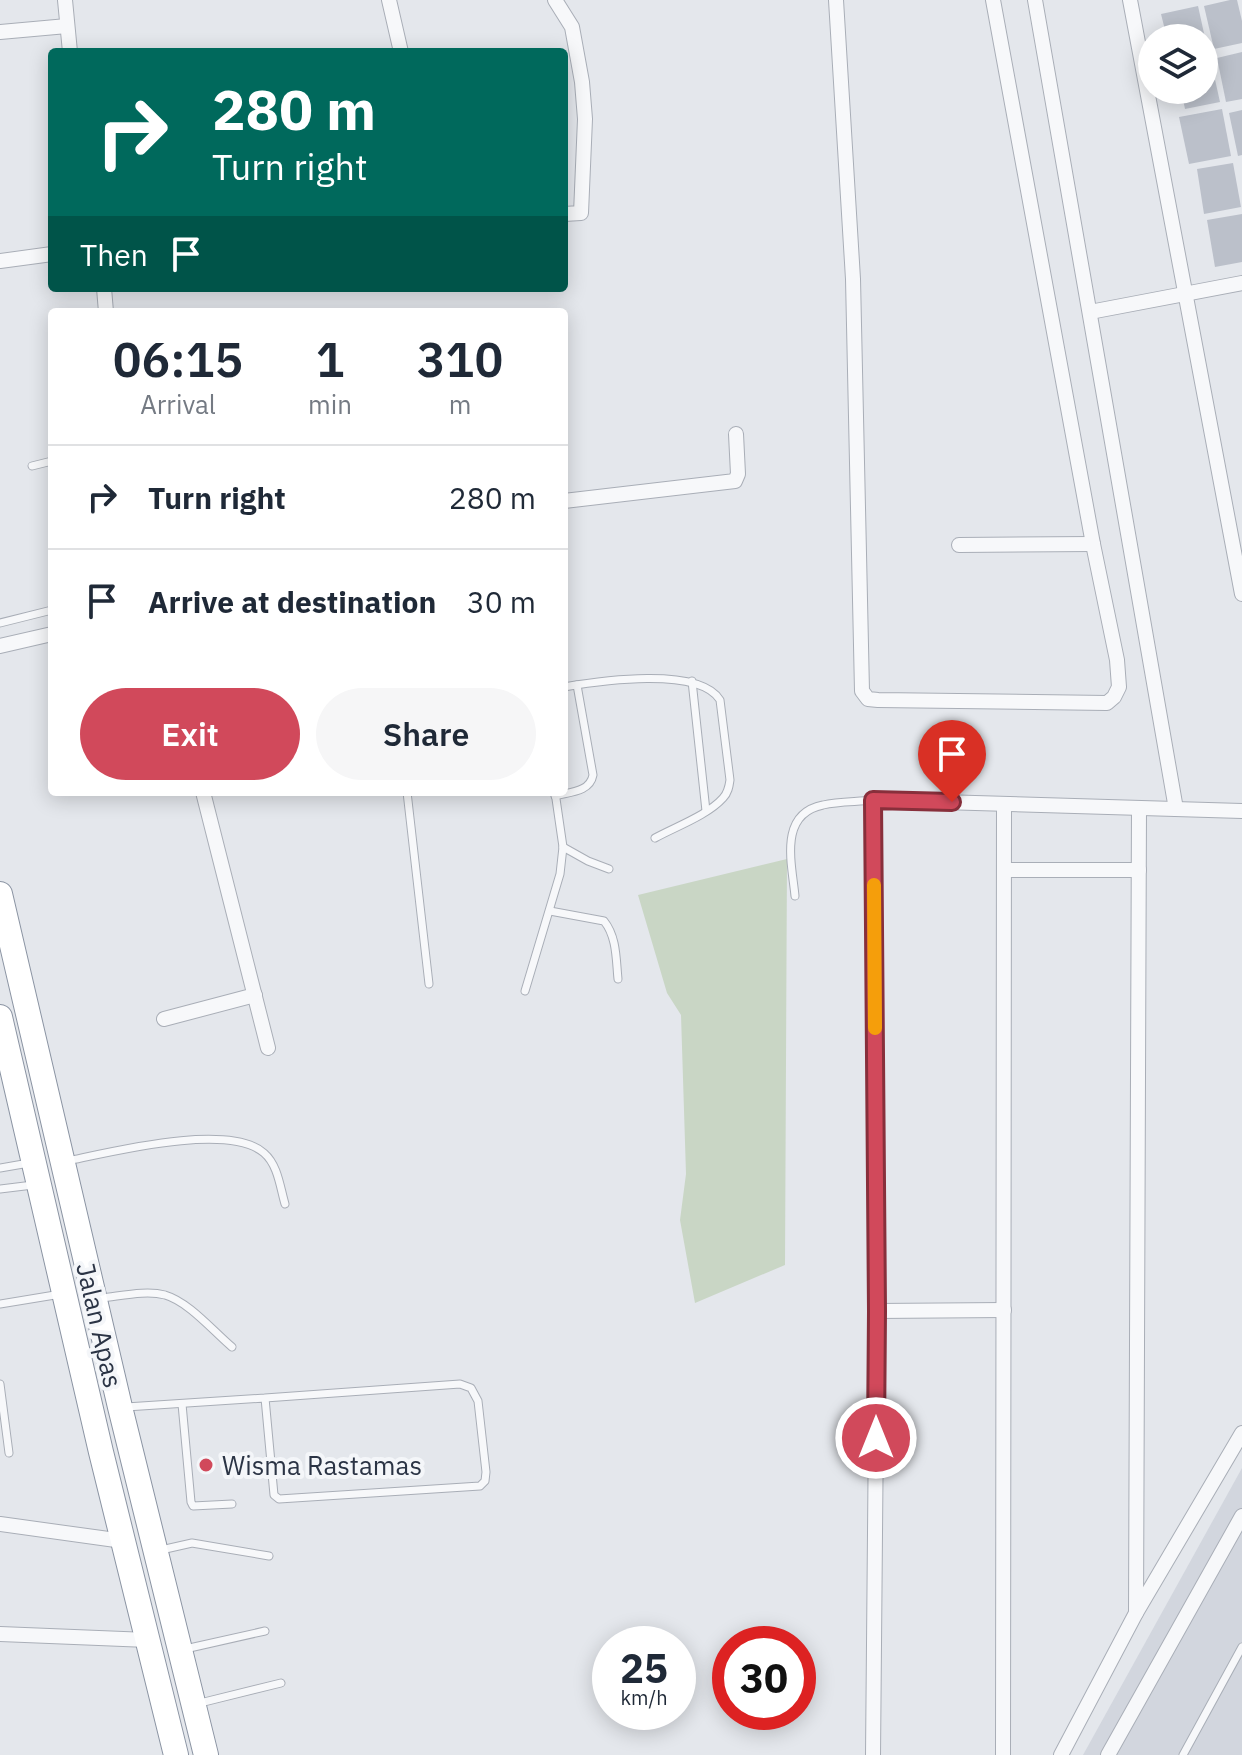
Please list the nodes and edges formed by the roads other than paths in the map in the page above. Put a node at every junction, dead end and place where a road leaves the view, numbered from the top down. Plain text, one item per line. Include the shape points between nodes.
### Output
1 (65, 0) edge
2 (389, 0) edge
3 (555, 0) edge
4 (836, 0) edge
5 (993, 0) edge
6 (1035, 0) edge
7 (1130, 0) edge
8 (67, 26) junction
9 (0, 32) edge
10 (70, 48) edge
11 (400, 48) edge
12 (568, 214) edge
13 (48, 255) edge
14 (0, 261) edge
15 (1242, 283) edge
16 (1185, 294) junction
17 (1090, 312) junction
18 (736, 434) dead end
19 (48, 462) edge
20 (32, 466) dead end
21 (568, 501) edge
22 (1093, 544) junction
23 (959, 545) dead end
24 (1242, 594) edge
25 (48, 611) edge
26 (0, 623) edge
27 (48, 635) edge
28 (0, 644) edge
29 (692, 681) junction
30 (577, 685) junction
31 (568, 686) edge
32 (568, 792) edge
33 (204, 796) edge
34 (407, 796) edge
35 (555, 796) edge
36 (873, 800) junction
37 (1004, 804) junction
38 (1139, 808) junction
39 (1176, 809) junction
40 (706, 811) junction
41 (1242, 811) edge
42 (655, 838) dead end
43 (563, 847) junction
44 (609, 869) dead end
45 (1004, 870) junction
46 (1139, 870) junction
47 (795, 896) dead end
48 (0, 898) edge
49 (550, 911) junction
50 (0, 927) edge
51 (0, 967) edge
52 (618, 979) dead end
53 (429, 984) dead end
54 (525, 991) dead end
55 (255, 995) junction
56 (0, 1017) edge
57 (164, 1019) dead end
58 (268, 1048) dead end
59 (70, 1160) junction
60 (0, 1168) edge
61 (37, 1174) junction
62 (0, 1189) edge
63 (285, 1204) dead end
64 (64, 1294) junction
65 (94, 1298) junction
66 (0, 1304) edge
67 (1004, 1310) junction
68 (877, 1311) junction
69 (232, 1347) dead end
70 (0, 1384) edge
71 (265, 1398) junction
72 (182, 1404) junction
73 (120, 1407) junction
74 (1242, 1433) edge
75 (101, 1452) junction
76 (9, 1453) dead end
77 (232, 1504) dead end
78 (1242, 1516) edge
79 (1, 1526) edge
80 (1237, 1537) edge
81 (123, 1541) junction
82 (155, 1551) junction
83 (269, 1556) dead end
84 (1136, 1613) junction
85 (265, 1631) dead end
86 (0, 1634) edge
87 (148, 1640) junction
88 (1242, 1647) edge
89 (181, 1650) junction
90 (281, 1683) dead end
91 (194, 1705) junction
92 (176, 1755) edge
93 (206, 1755) edge
94 (873, 1755) edge
95 (1003, 1755) edge
96 (1061, 1755) edge
97 (1108, 1755) edge
98 (1183, 1755) edge

1 - 8 street
2 - 11 street
3 - 12 street via 572,27 585,119 581,213
4 - 22 street via 853,279 862,691 868,699 878,700 1107,703 1119,687 1119,675
5 - 22 street
6 - 17 street
7 - 16 street
8 - 9 street
8 - 10 street
13 - 14 street
15 - 16 street
16 - 17 street
16 - 24 street
17 - 39 street
18 - 21 street via 735,481
19 - 20 lane
22 - 23 street
25 - 26 lane
27 - 28 street
29 - 30 lane
29 - 40 lane
29 - 40 lane via 710,688 720,700 727,753 729,789
30 - 31 lane
30 - 32 lane via 593,775 587,788
33 - 55 street
34 - 53 lane
35 - 43 lane
36 - 37 street
36 - 47 lane via 822,805 799,819 790,841
36 - 68 street
37 - 38 street
37 - 45 street
38 - 39 street
38 - 46 street
39 - 41 street
40 - 42 lane
43 - 44 lane
43 - 49 lane
45 - 46 street
45 - 67 street
46 - 84 street
48 - 59 highway, Jalan Apas
49 - 52 lane via 604,921 615,946
49 - 54 lane
50 - 51 highway via 6,959
55 - 57 street
55 - 58 street
56 - 61 highway, Jalan Apas
59 - 63 lane via 180,1141 244,1143 271,1161
59 - 65 highway, Jalan Apas
60 - 61 lane
61 - 62 lane
61 - 64 highway, Jalan Apas
64 - 66 lane
64 - 75 highway, Jalan Apas
65 - 69 lane via 163,1294 180,1301
65 - 73 highway, Jalan Apas
67 - 68 street
67 - 95 street
68 - 94 street
70 - 76 lane
71 - 71 lane via 274,1495 279,1499 480,1486 485,1481 478,1401 471,1388 460,1384
71 - 72 lane
72 - 73 lane
72 - 77 lane via 191,1502
73 - 75 highway via 105,1421
73 - 82 highway, Jalan Apas
74 - 84 street
75 - 81 highway, Jalan Apas
78 - 80 street
79 - 81 street
80 - 97 street
81 - 87 highway, Jalan Apas
82 - 83 lane via 192,1543
82 - 89 highway, Jalan Apas
84 - 96 street
85 - 89 lane
86 - 87 street
87 - 92 highway, Jalan Apas
88 - 98 lane
89 - 91 highway, Jalan Apas
90 - 91 lane
91 - 93 highway, Jalan Apas

